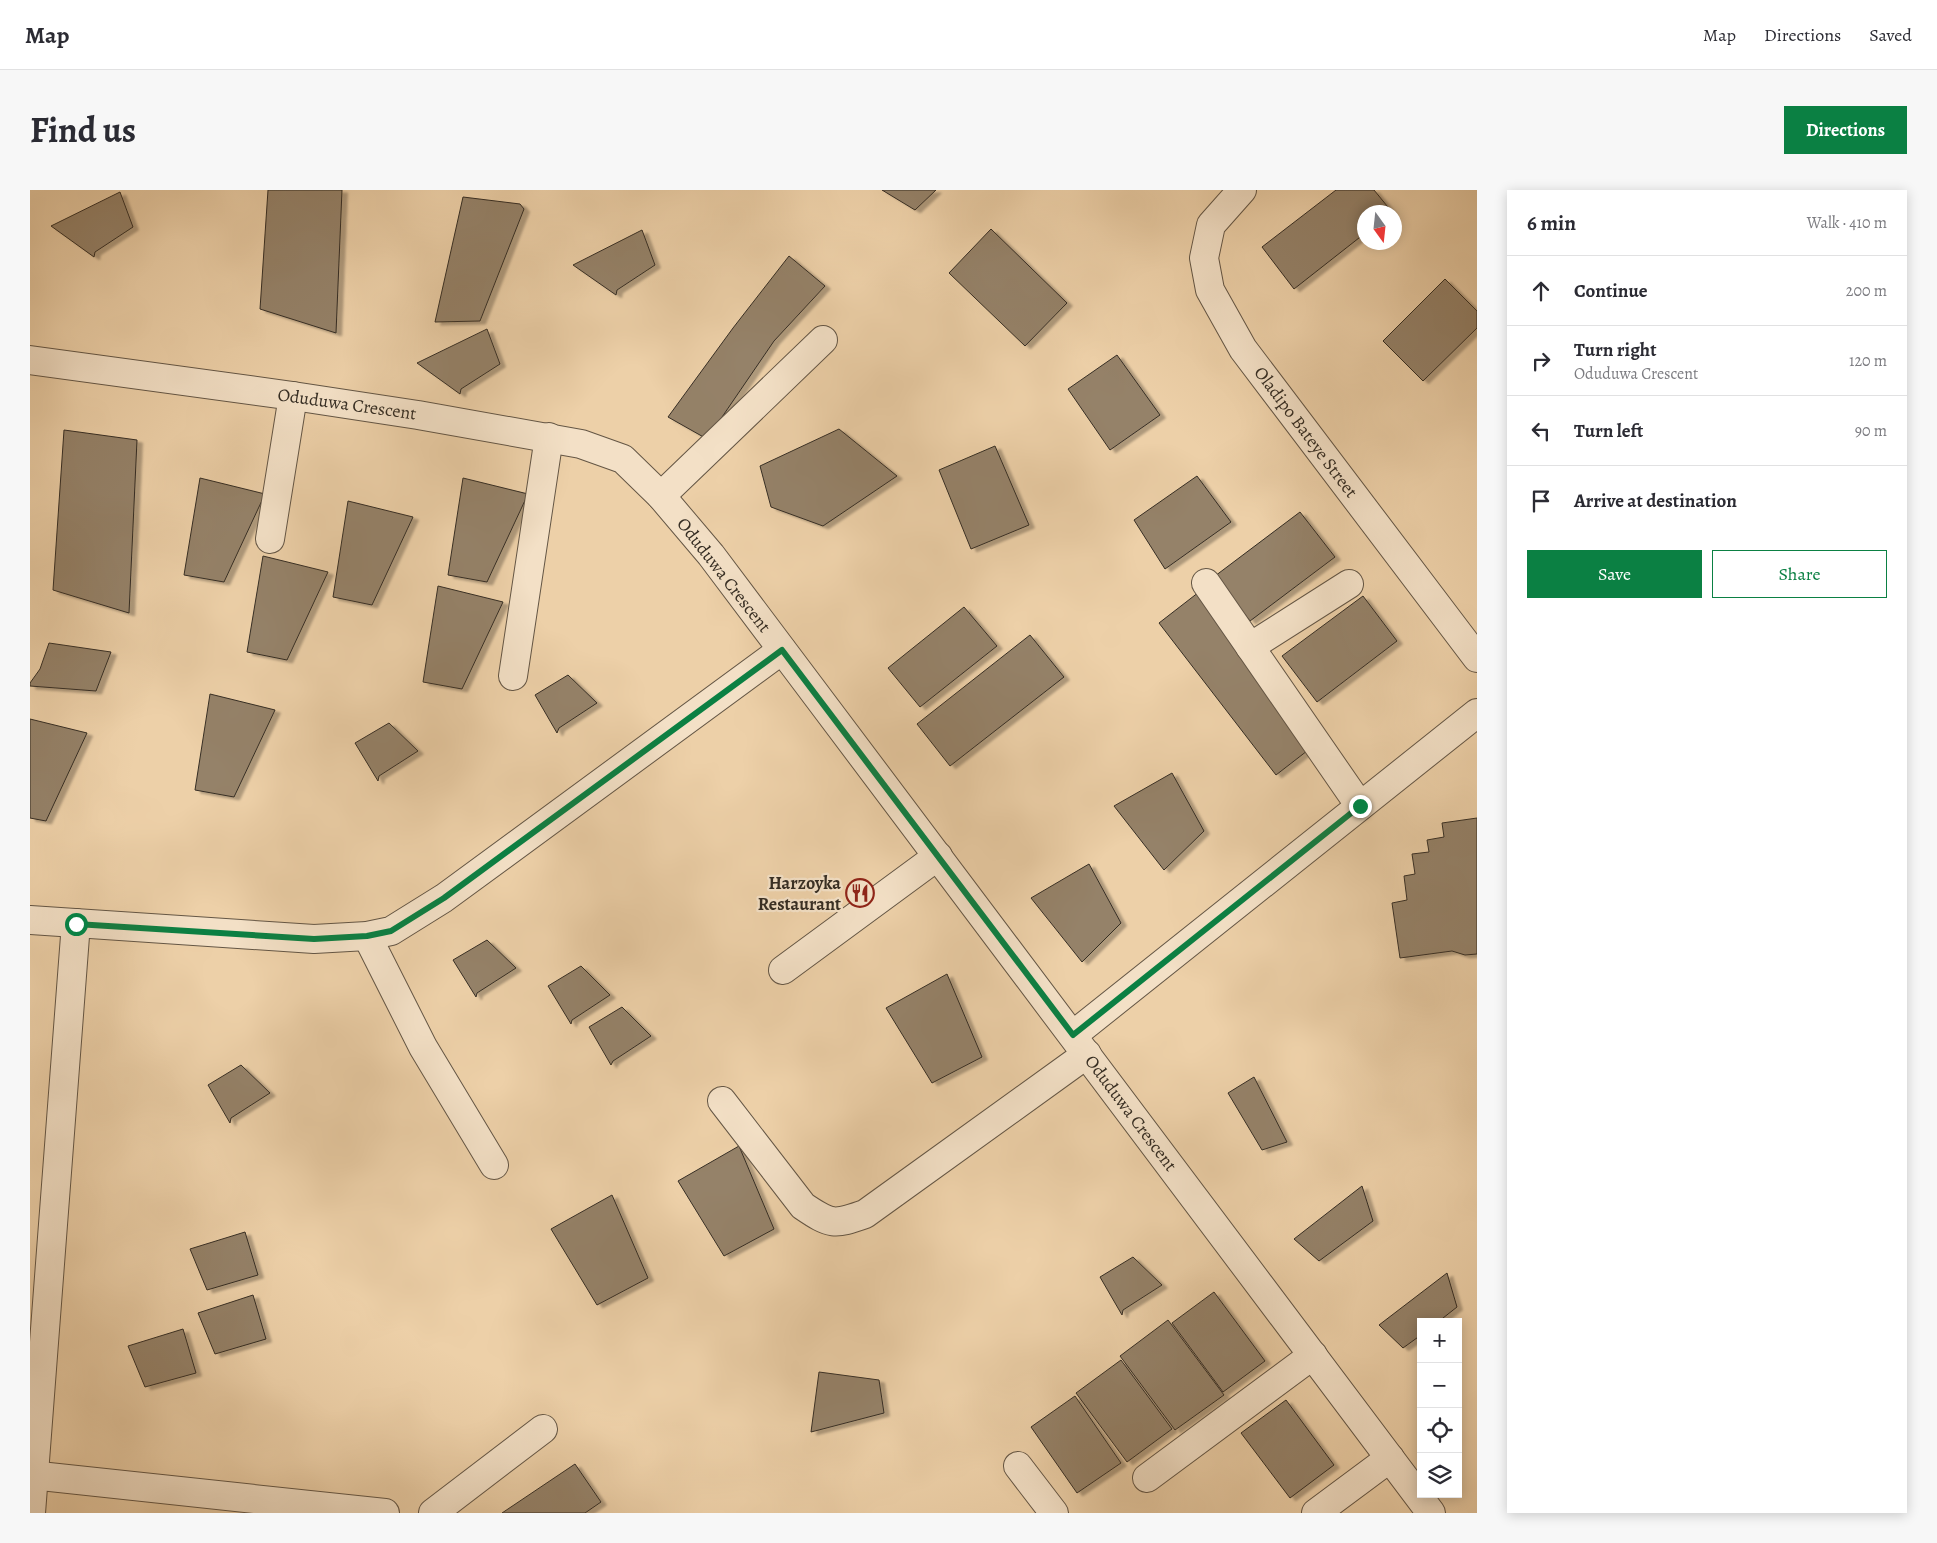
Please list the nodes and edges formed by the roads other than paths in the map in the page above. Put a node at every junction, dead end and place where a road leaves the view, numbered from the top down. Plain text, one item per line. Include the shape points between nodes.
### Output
1 (1242, 190) edge
2 (823, 340) dead end
3 (30, 360) edge
4 (293, 396) junction
5 (549, 437) junction
6 (661, 496) junction
7 (270, 540) dead end
8 (1206, 583) dead end
9 (1348, 584) dead end
10 (1250, 647) junction
11 (782, 650) junction
12 (1477, 658) edge
13 (513, 676) dead end
14 (1477, 713) edge
15 (1360, 806) junction
16 (938, 856) junction
17 (30, 920) edge
18 (76, 924) junction
19 (367, 936) junction
20 (783, 970) dead end
21 (1080, 1044) junction
22 (722, 1101) dead end
23 (494, 1164) dead end
24 (1313, 1355) junction
25 (543, 1429) dead end
26 (1390, 1458) junction
27 (1018, 1466) dead end
28 (32, 1475) edge
29 (1147, 1478) dead end
30 (31, 1513) edge
31 (385, 1513) edge
32 (433, 1513) edge
33 (1054, 1513) edge
34 (1316, 1513) edge
35 (1431, 1513) edge

1 - 12 street, Oladipo Bateye Street via 1211,225 1204,258 1210,290 1243,349
2 - 6 street
3 - 4 street, Oduduwa Crescent
4 - 5 street, Oduduwa Crescent
4 - 7 street
5 - 6 street, Oduduwa Crescent via 623,459
5 - 13 street
6 - 11 street, Oduduwa Crescent via 711,555
8 - 10 street
9 - 10 street
10 - 15 street
11 - 16 street, Oduduwa Crescent
11 - 19 street via 444,898 391,931
14 - 15 street
15 - 21 street
16 - 20 street
16 - 21 street, Oduduwa Crescent
17 - 18 street
18 - 19 street via 314,939
18 - 28 street
19 - 23 street via 424,1047
21 - 22 street via 865,1214 840,1223 820,1218 803,1206
21 - 24 street, Oduduwa Crescent
24 - 26 street, Oduduwa Crescent
24 - 29 street
25 - 32 street
26 - 34 street
26 - 35 street, Oduduwa Crescent
27 - 33 street
28 - 30 street
28 - 31 street

